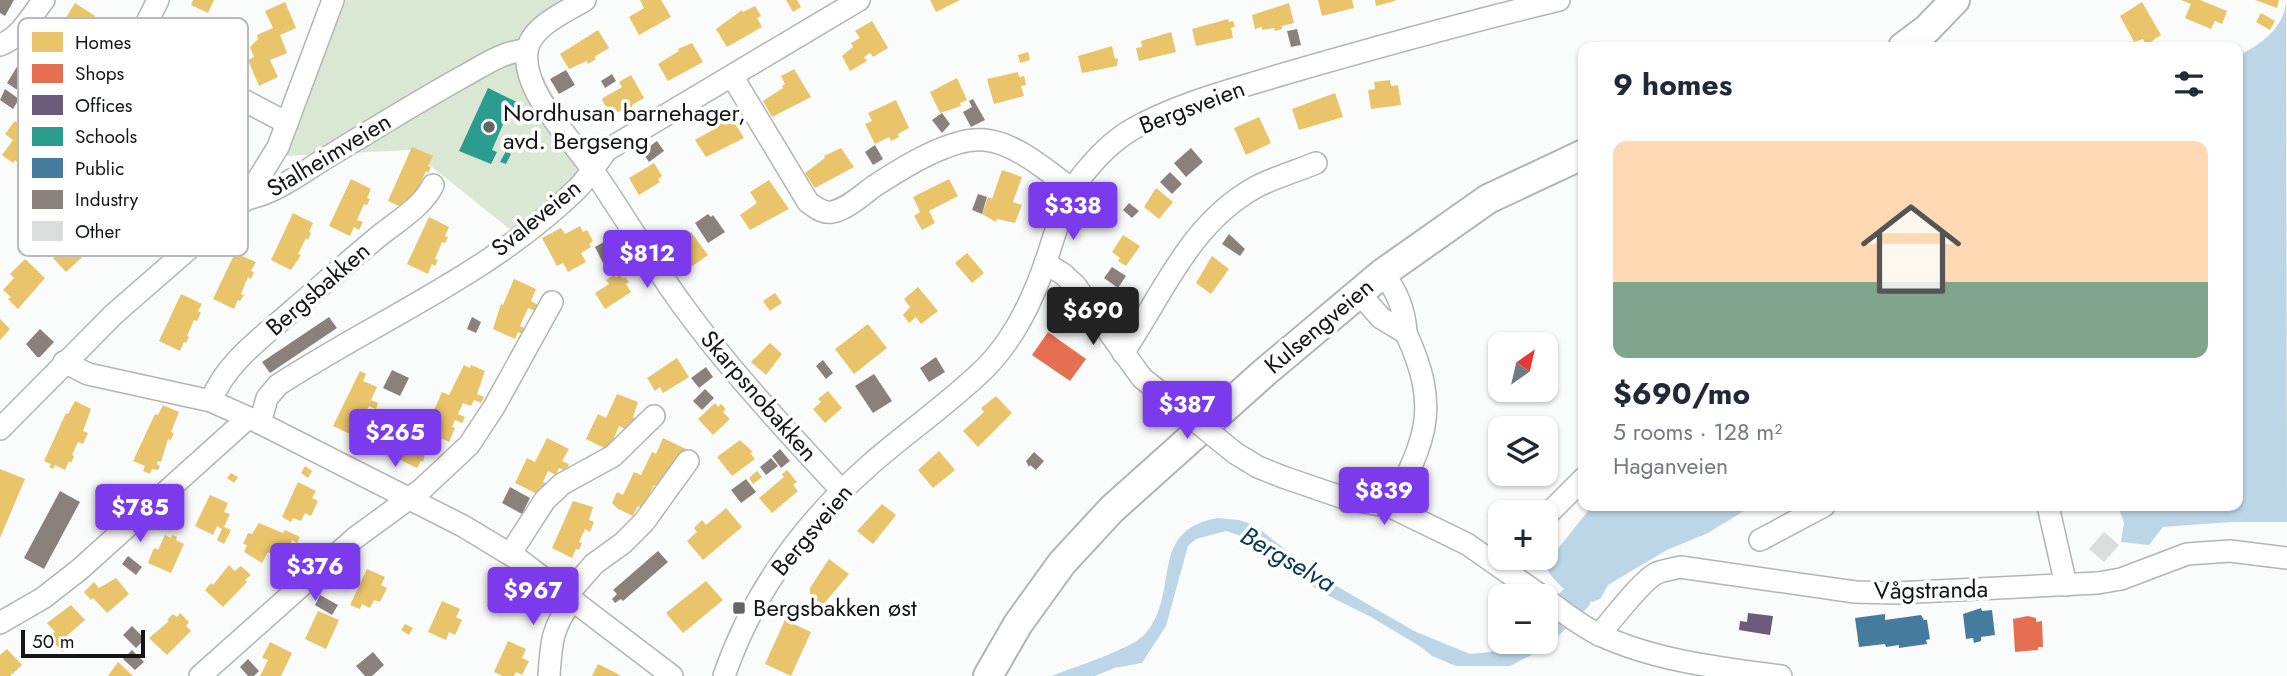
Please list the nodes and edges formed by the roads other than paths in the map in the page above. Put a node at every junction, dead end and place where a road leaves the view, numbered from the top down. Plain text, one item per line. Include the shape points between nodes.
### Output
1 (44, 0) edge
2 (158, 0) edge
3 (333, 0) edge
4 (585, 0) edge
5 (859, 0) edge
6 (1559, 0) edge
7 (1955, 0) edge
8 (30, 18) edge
9 (148, 18) edge
10 (18, 34) edge
11 (1910, 42) edge
12 (0, 45) edge
13 (527, 50) junction
14 (732, 76) junction
15 (248, 102) edge
16 (287, 123) junction
17 (1578, 157) edge
18 (1317, 163) dead end
19 (592, 169) junction
20 (433, 185) dead end
21 (1072, 189) junction
22 (248, 196) edge
23 (248, 199) edge
24 (181, 256) edge
25 (1045, 263) junction
26 (1383, 273) junction
27 (1358, 292) junction
28 (552, 302) dead end
29 (1406, 333) junction
30 (1122, 353) junction
31 (64, 362) junction
32 (211, 401) junction
33 (654, 416) dead end
34 (254, 420) junction
35 (0, 429) edge
36 (688, 461) dead end
37 (1578, 484) edge
38 (842, 491) junction
39 (408, 500) junction
40 (1558, 504) edge
41 (1391, 507) junction
42 (1815, 511) edge
43 (2049, 511) edge
44 (1760, 540) dead end
45 (510, 554) junction
46 (1488, 554) edge
47 (2287, 558) edge
48 (1513, 570) edge
49 (1529, 584) edge
50 (2066, 585) junction
51 (570, 597) junction
52 (1558, 608) edge
53 (0, 623) edge
54 (1599, 635) junction
55 (200, 676) edge
56 (548, 676) edge
57 (673, 676) edge
58 (724, 676) edge
59 (988, 676) edge
60 (1780, 676) edge

1 - 8 street
2 - 9 street
3 - 16 street
4 - 13 street via 533,35
5 - 14 street, Svaleveien
6 - 21 street, Bergsveien via 1332,60 1160,115 1106,148
7 - 11 main road
10 - 12 street
13 - 19 street, Skarpsnobakken via 531,82
13 - 23 street, Stalheimveien via 501,56 294,178
14 - 19 street, Svaleveien via 607,150
14 - 21 street via 808,202 819,210 829,213 842,208 923,159 955,144 981,139 999,142
15 - 16 street
16 - 22 street
17 - 26 main road, Kulsengveien via 1488,199
18 - 30 street via 1258,186 1208,224 1184,253
19 - 34 street, Svaleveien via 580,186 534,226 425,300 278,385
19 - 38 street, Skarpsnobakken via 682,305 734,372
20 - 32 street, Bergsbakken via 428,195 252,347 217,384
21 - 25 street, Bergsveien
24 - 31 street, Stalheimveien
25 - 30 street via 1075,285
25 - 38 street, Bergsveien via 1026,311 981,373
26 - 27 main road, Kulsengveien
26 - 29 street via 1396,293
27 - 29 street via 1381,317
27 - 59 main road, Kulsengveien via 1112,509 1062,563
28 - 39 street via 469,445
29 - 41 street via 1423,376 1427,412 1419,449
30 - 41 street, bridge via 1142,378 1258,467 1347,499
31 - 32 street via 88,374
31 - 35 street, Stalheimveien
32 - 34 street
33 - 45 street via 613,456 562,484 545,500
34 - 39 street
34 - 53 street, Svaleveien via 79,570
36 - 51 street via 644,522 594,564
37 - 40 street
38 - 58 street, Bergsveien via 775,570 737,638
39 - 45 street
39 - 55 street via 355,538
41 - 46 street
42 - 44 street
43 - 50 street
45 - 51 street
47 - 50 street, Vågstranda via 2230,551 2187,554 2121,579
48 - 49 street
50 - 54 street, Vågstranda via 1855,592 1680,567 1656,573
51 - 56 street via 556,625
51 - 57 street
52 - 54 street
54 - 60 street via 1680,660

